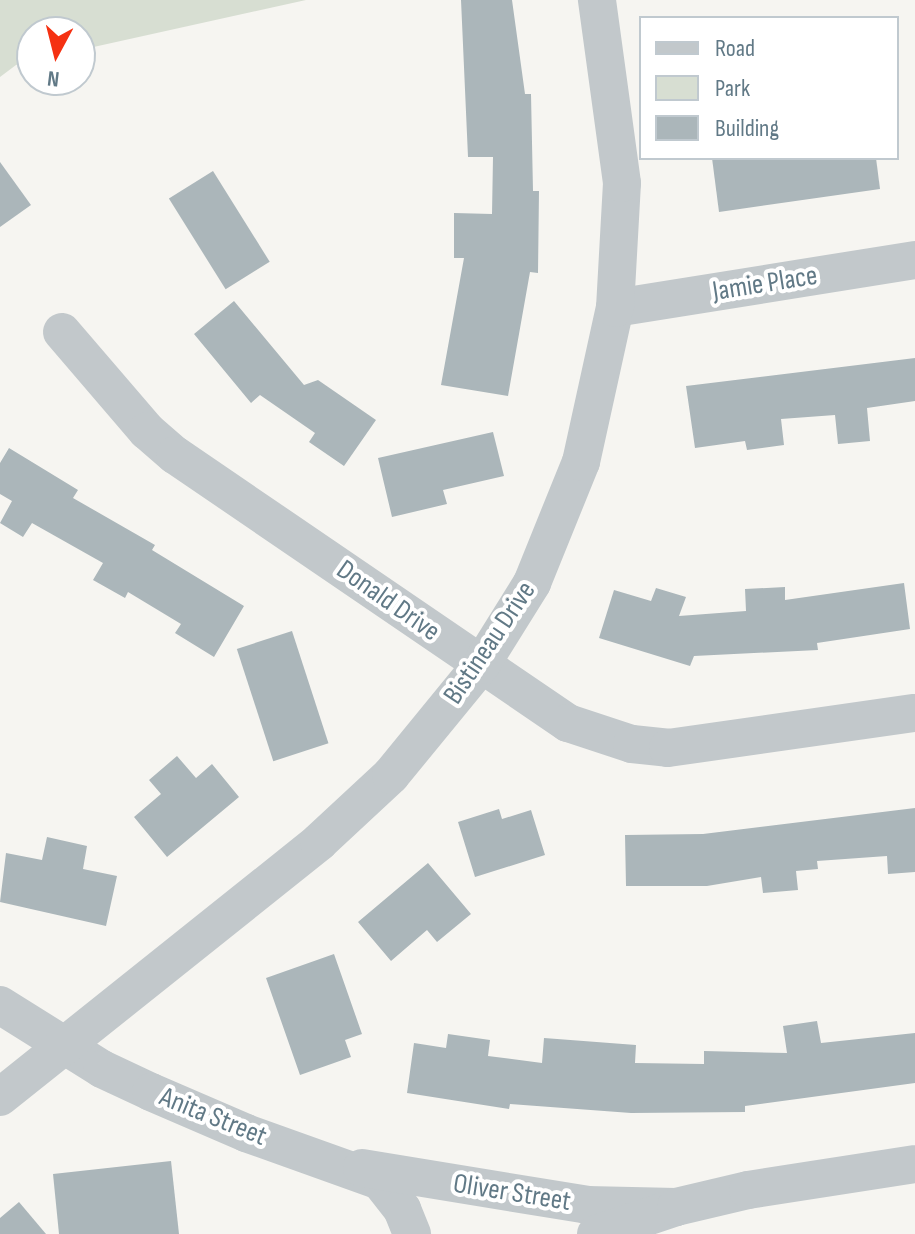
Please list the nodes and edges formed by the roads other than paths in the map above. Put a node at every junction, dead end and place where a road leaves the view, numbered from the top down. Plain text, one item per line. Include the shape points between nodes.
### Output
1 (597, 0) edge
2 (915, 260) edge
3 (615, 308) junction
4 (62, 332) dead end
5 (481, 665) junction
6 (915, 713) edge
7 (0, 1005) edge
8 (62, 1046) junction
9 (0, 1097) edge
10 (915, 1164) edge
11 (349, 1166) junction
12 (676, 1207) junction
13 (412, 1234) edge
14 (596, 1234) edge

1 - 3 street, Bistineau Drive via 622,183
2 - 3 street, Jamie Place
3 - 5 street, Bistineau Drive via 593,419 566,505 532,583
4 - 5 street, Donald Drive via 120,402 175,455
5 - 6 street, Donald Drive via 568,723 656,747 713,744
5 - 8 street, Bistineau Drive via 391,775 352,813
7 - 8 street, Anita Street
8 - 9 street, Bistineau Drive
8 - 11 street, Anita Street via 246,1133
10 - 12 street, Oliver Street
11 - 12 street, Oliver Street via 587,1205
11 - 13 street, Anita Street via 380,1181 402,1209
12 - 14 street, Oliver Street

